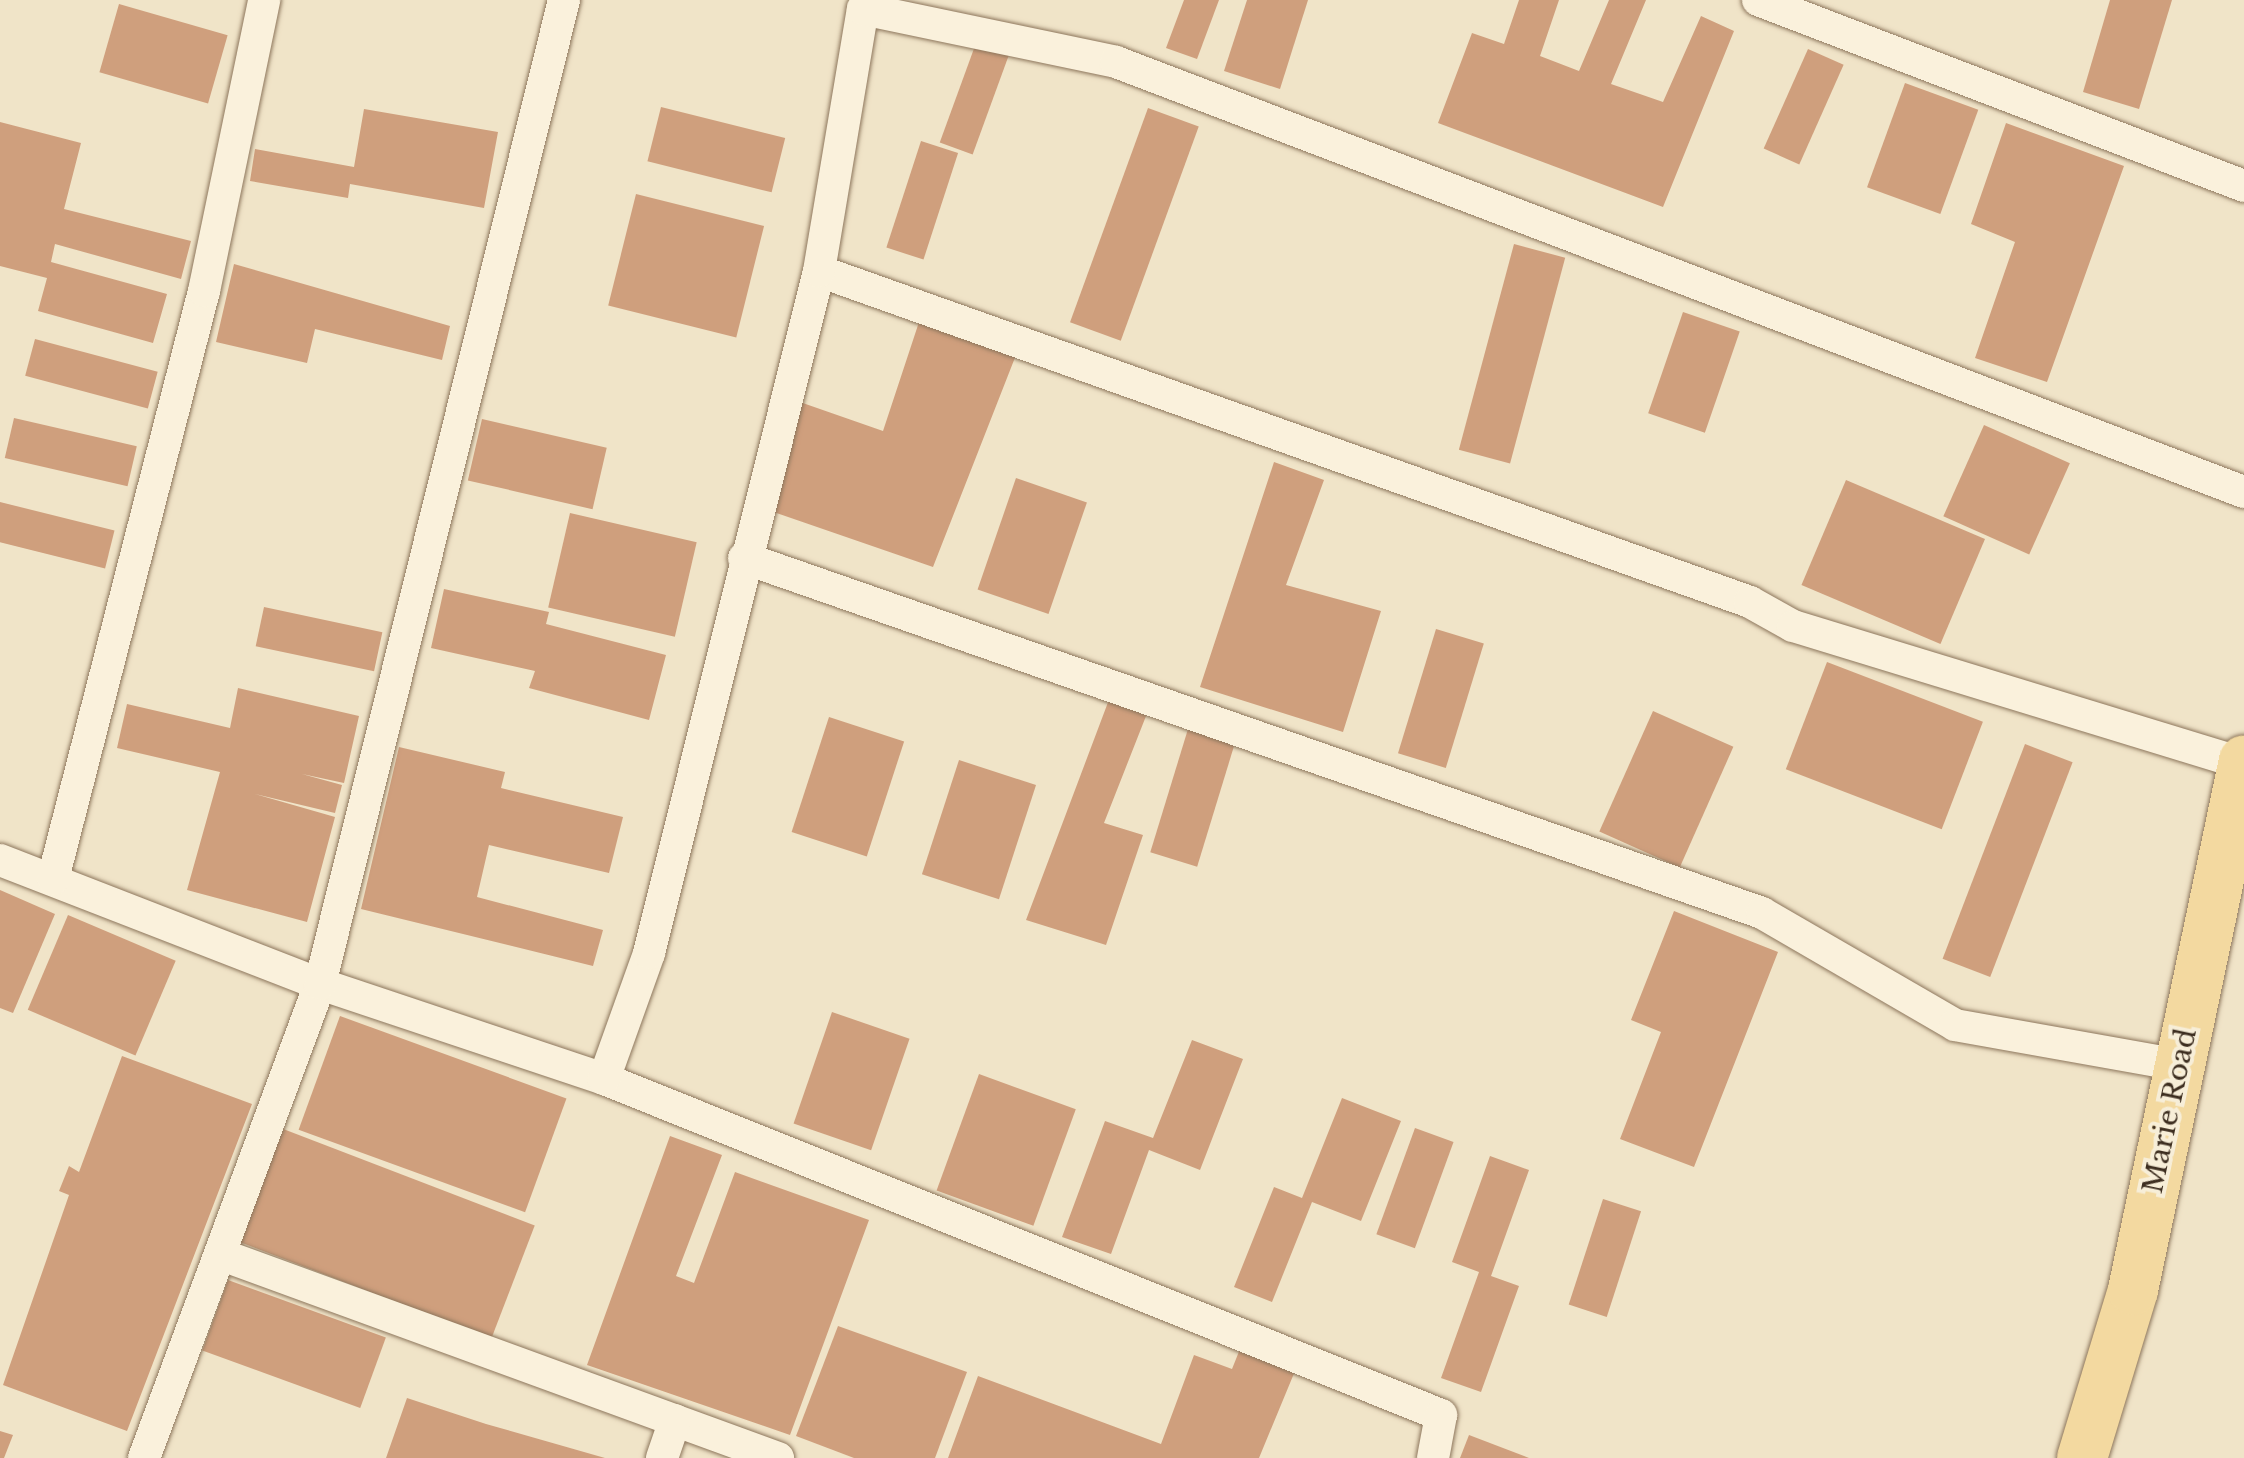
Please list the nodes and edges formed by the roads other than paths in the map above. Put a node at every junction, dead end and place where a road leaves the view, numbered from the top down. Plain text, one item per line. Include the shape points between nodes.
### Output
1 (264, 0) edge
2 (564, 0) edge
3 (1758, 0) edge
4 (2244, 186) edge
5 (819, 271) junction
6 (2244, 492) edge
7 (744, 558) junction
8 (2244, 762) edge
9 (0, 860) edge
10 (53, 879) junction
11 (320, 984) junction
12 (2180, 1064) junction
13 (604, 1079) junction
14 (222, 1255) junction
15 (675, 1420) junction
16 (144, 1458) edge
17 (662, 1458) edge
18 (778, 1458) edge
19 (1433, 1458) edge
20 (2082, 1458) edge

1 - 10 street via 204,290
2 - 11 street
3 - 4 street
5 - 6 street via 863,9 1116,62
5 - 7 street
5 - 8 street via 1750,602 1793,626
7 - 12 street via 1762,913 1955,1025
7 - 13 street via 649,953
8 - 12 main road, Marie Road
9 - 10 street
10 - 11 street
11 - 13 street
11 - 14 street
12 - 20 main road, Marie Road via 2133,1290
13 - 19 street via 1442,1415
14 - 15 street
14 - 16 street
15 - 17 street
15 - 18 street

